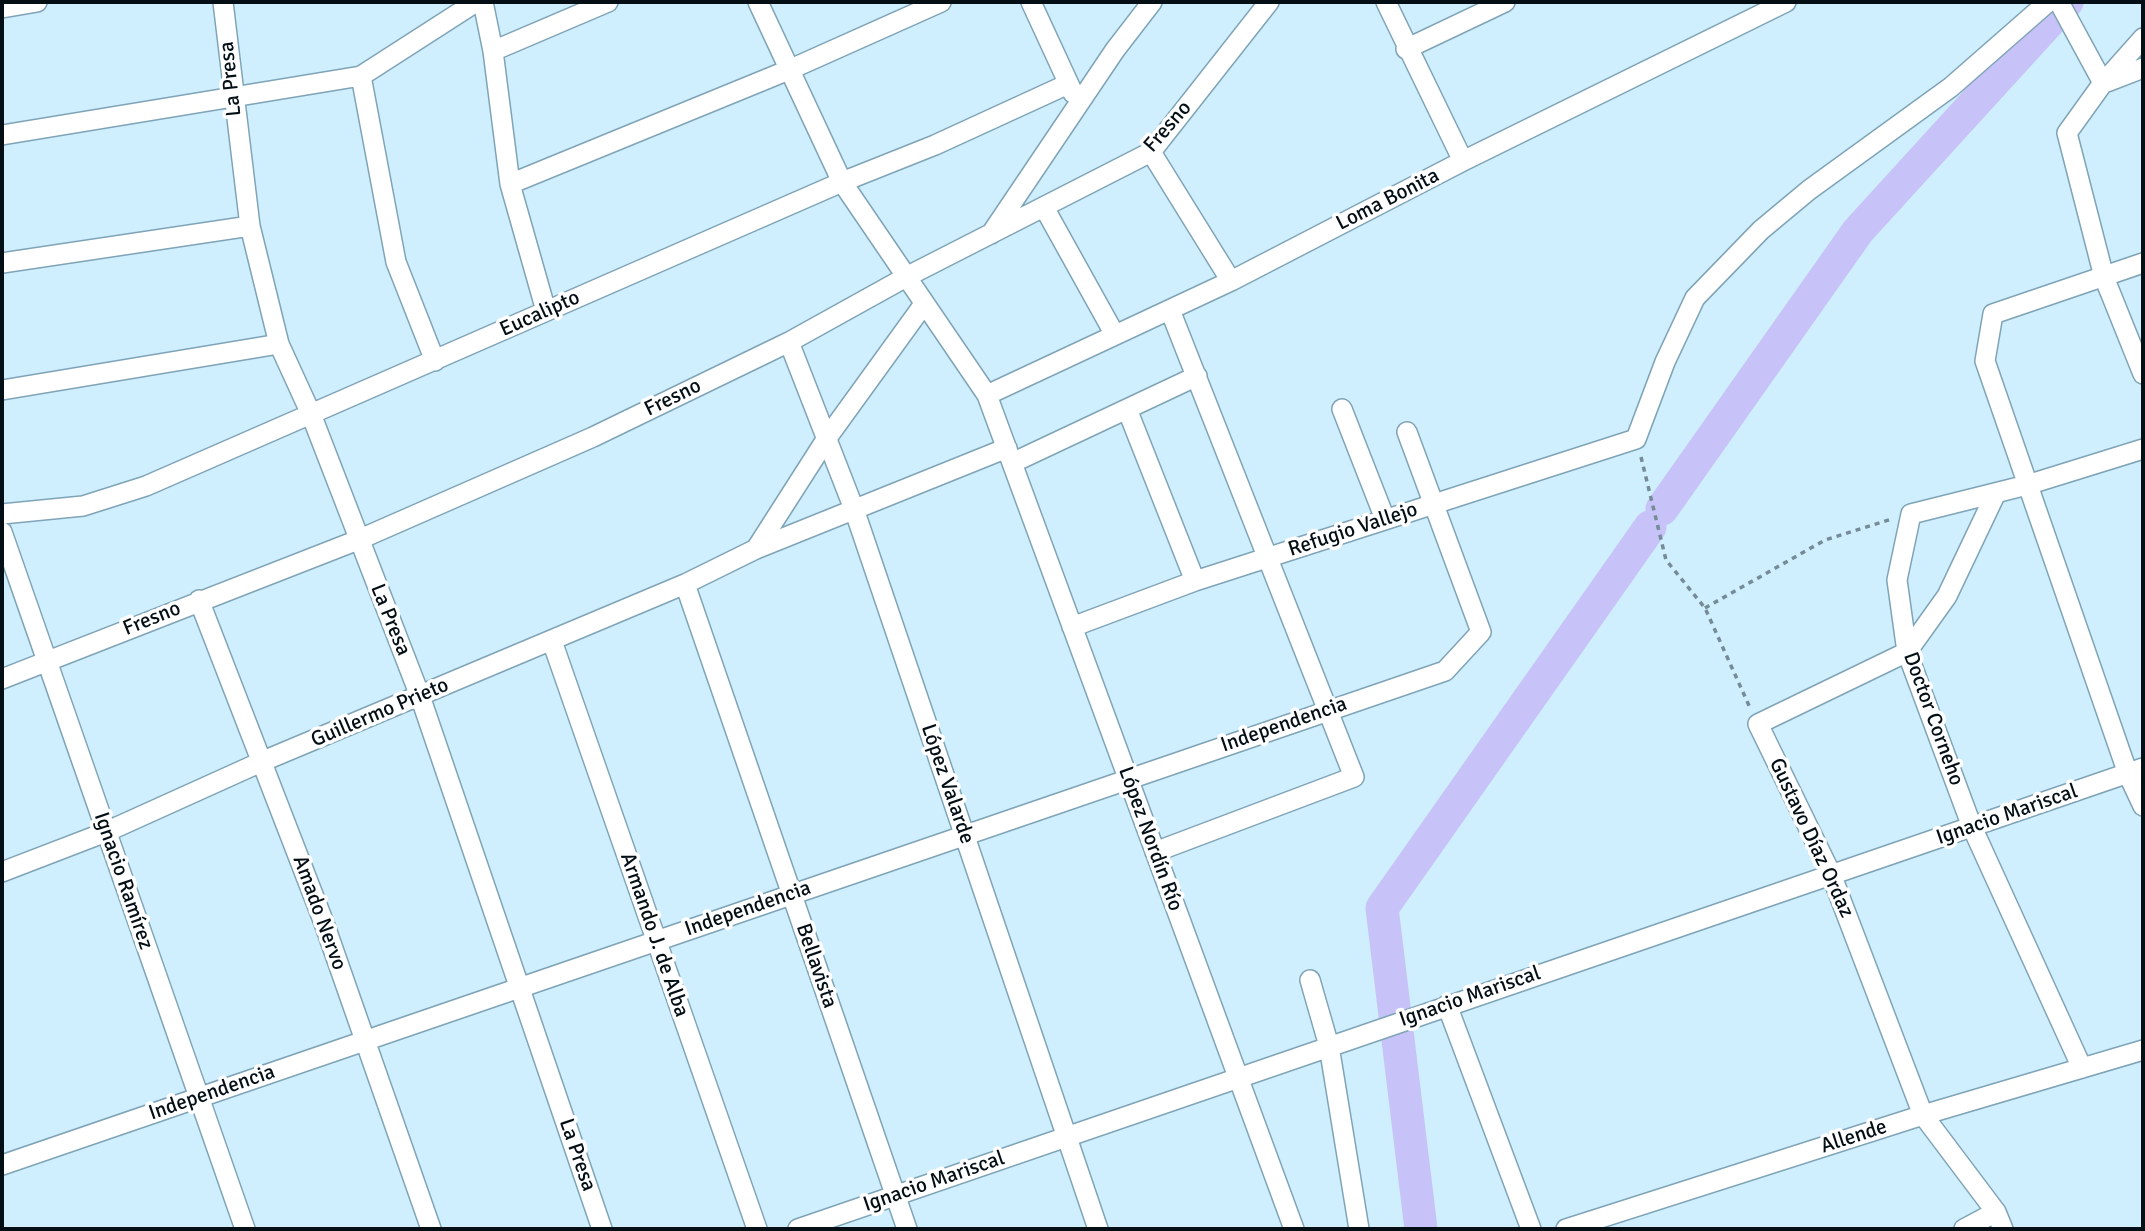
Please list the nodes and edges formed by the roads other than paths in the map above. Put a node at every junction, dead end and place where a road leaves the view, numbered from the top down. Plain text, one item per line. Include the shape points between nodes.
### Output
1 (37, 2) edge
2 (223, 2) edge
3 (476, 2) edge
4 (483, 2) edge
5 (608, 2) edge
6 (758, 2) edge
7 (941, 2) edge
8 (1031, 2) edge
9 (1152, 2) edge
10 (1269, 2) edge
11 (1386, 2) edge
12 (1505, 2) edge
13 (2056, 2) edge
14 (1779, 4) edge
15 (2, 8) edge
16 (2143, 38) edge
17 (1406, 49) junction
18 (493, 51) junction
19 (2143, 68) edge
20 (791, 69) junction
21 (361, 76) junction
22 (2099, 77) junction
23 (1069, 84) junction
24 (233, 99) junction
25 (1079, 107) junction
26 (2, 135) edge
27 (1151, 152) junction
28 (1464, 161) junction
29 (842, 181) junction
30 (510, 184) junction
31 (1045, 209) junction
32 (250, 226) junction
33 (990, 234) junction
34 (2, 263) edge
35 (2143, 263) edge
36 (908, 276) junction
37 (2104, 277) junction
38 (1231, 281) junction
39 (924, 304) junction
40 (1170, 310) junction
41 (546, 311) junction
42 (1115, 335) junction
43 (789, 342) junction
44 (279, 344) junction
45 (435, 361) junction
46 (2143, 374) edge
47 (1197, 376) junction
48 (2, 390) edge
49 (987, 394) junction
50 (1127, 409) junction
51 (1342, 409) dead end
52 (311, 414) junction
53 (1407, 432) dead end
54 (827, 438) junction
55 (2143, 449) edge
56 (1009, 456) junction
57 (2026, 485) junction
58 (1996, 493) junction
59 (1433, 503) junction
60 (854, 509) junction
61 (2, 514) edge
62 (1385, 519) junction
63 (2, 532) edge
64 (358, 540) junction
65 (756, 549) junction
66 (1269, 557) junction
67 (1195, 581) junction
68 (685, 584) junction
69 (199, 600) junction
70 (1072, 627) junction
71 (552, 640) junction
72 (1907, 652) junction
73 (47, 661) junction
74 (2, 679) edge
75 (420, 696) junction
76 (1328, 709) junction
77 (261, 762) junction
78 (2136, 771) edge
79 (1128, 779) junction
80 (2143, 806) edge
81 (1972, 827) junction
82 (106, 832) junction
83 (963, 834) junction
84 (1155, 852) junction
85 (2, 872) edge
86 (1831, 874) junction
87 (792, 895) junction
88 (656, 941) junction
89 (1310, 980) dead end
90 (520, 988) junction
91 (1440, 1007) junction
92 (364, 1041) junction
93 (1335, 1044) junction
94 (2143, 1050) edge
95 (2082, 1068) junction
96 (1238, 1077) junction
97 (199, 1098) junction
98 (1923, 1115) junction
99 (1066, 1137) junction
100 (2, 1165) edge
101 (896, 1196) junction
102 (1999, 1221) edge
103 (245, 1229) edge
104 (430, 1229) edge
105 (602, 1229) edge
106 (757, 1229) edge
107 (798, 1229) edge
108 (907, 1229) edge
109 (1098, 1229) edge
110 (1294, 1229) edge
111 (1359, 1229) edge
112 (1531, 1229) edge
113 (1566, 1229) edge
114 (1964, 1229) edge

1 - 15 street
2 - 24 street, La Presa
3 - 21 street
4 - 18 street
5 - 18 street
6 - 20 street, López Nordín Río
7 - 20 street
8 - 23 street
9 - 25 street
10 - 27 street, Fresno
11 - 17 street
12 - 17 street
13 - 22 street
13 - 59 street, Refugio Vallejo via 1761,230 1695,298 1636,439
14 - 28 street, Loma Bonita
16 - 22 street
17 - 28 street
18 - 30 street
19 - 22 street
20 - 29 street, López Nordín Río
20 - 30 street
21 - 24 street
21 - 45 street via 396,262
22 - 37 street via 2067,133
23 - 25 street
23 - 29 street, Eucalipto
24 - 26 street
24 - 32 street, La Presa
25 - 33 street
27 - 31 street, Fresno
27 - 38 street
28 - 38 street, Loma Bonita
29 - 36 street, López Nordín Río
29 - 41 street, Eucalipto
30 - 41 street
31 - 33 street, Fresno
31 - 42 street
32 - 34 street
32 - 44 street, La Presa
33 - 36 street, Fresno
35 - 37 street
36 - 39 street, López Nordín Río
36 - 43 street, Fresno
37 - 46 street
37 - 57 street via 1993,314 1986,361
38 - 40 street, Loma Bonita
39 - 49 street, López Nordín Río
39 - 54 street
40 - 42 street, Loma Bonita
40 - 47 street
41 - 45 street, Eucalipto
42 - 49 street, Loma Bonita
43 - 54 street, López Valarde
43 - 64 street, Fresno via 593,437
44 - 48 street
44 - 52 street, La Presa
45 - 52 street, Eucalipto
47 - 50 street, Guillermo Prieto
47 - 66 street
49 - 56 street, López Nordín Río
50 - 56 street, Guillermo Prieto
50 - 67 street
51 - 62 street
52 - 61 street, Eucalipto via 146,486 83,506
52 - 64 street, La Presa
53 - 59 street
54 - 60 street, López Valarde
54 - 65 street
55 - 57 street
56 - 60 street, Guillermo Prieto
56 - 70 street, López Nordín Río
57 - 58 street
57 - 78 street
58 - 72 street via 1947,596
58 - 72 street, Doctor Corneho via 1911,514 1897,580
59 - 62 street, Refugio Vallejo
59 - 76 street, Independencia via 1481,632 1445,671
60 - 65 street, Guillermo Prieto
60 - 83 street, López Valarde
62 - 66 street, Refugio Vallejo
63 - 73 street, Ignacio Ramírez
64 - 69 street, Fresno
64 - 75 street, La Presa
65 - 68 street, Guillermo Prieto
66 - 67 street, Refugio Vallejo
66 - 76 street
67 - 70 street, Refugio Vallejo
68 - 71 street, Guillermo Prieto
68 - 87 street, Bellavista
69 - 73 street, Fresno
69 - 77 street, Amado Nervo
70 - 79 street, López Nordín Río
71 - 75 street, Guillermo Prieto
71 - 88 street, Armando J. de Alba
72 - 81 street, Doctor Corneho
72 - 86 street, Gustavo Díaz Ordaz via 1758,724
73 - 74 street, Fresno
73 - 82 street, Ignacio Ramírez
75 - 77 street, Guillermo Prieto
75 - 90 street, La Presa
76 - 79 street, Independencia
76 - 84 street via 1354,777
77 - 82 street, Guillermo Prieto
77 - 92 street, Amado Nervo
78 - 80 street
78 - 81 street, Ignacio Mariscal
79 - 83 street, Independencia
79 - 84 street, López Nordín Río
81 - 86 street, Ignacio Mariscal
81 - 95 street, Doctor Corneho
82 - 85 street, Guillermo Prieto
82 - 97 street, Ignacio Ramírez
83 - 87 street, Independencia
83 - 99 street, López Valarde
84 - 96 street, López Nordín Río
86 - 91 street, Ignacio Mariscal
86 - 98 street, Gustavo Díaz Ordaz
87 - 88 street, Independencia
87 - 101 street, Bellavista
88 - 90 street, Independencia
88 - 106 street, Armando J. de Alba
89 - 93 street
90 - 92 street, Independencia
90 - 105 street, La Presa
91 - 93 street, Ignacio Mariscal
91 - 112 street
92 - 97 street, Independencia
92 - 104 street, Amado Nervo
93 - 96 street, Ignacio Mariscal
93 - 111 street
94 - 95 street, Allende
95 - 98 street, Allende
96 - 99 street, Ignacio Mariscal
96 - 110 street, López Nordín Río
97 - 100 street, Independencia
97 - 103 street, Ignacio Ramírez
98 - 102 street, Gustavo Díaz Ordaz
98 - 113 street, Allende
99 - 101 street, Ignacio Mariscal
99 - 109 street, López Valarde
101 - 107 street, Ignacio Mariscal
101 - 108 street, Bellavista
102 - 114 street

